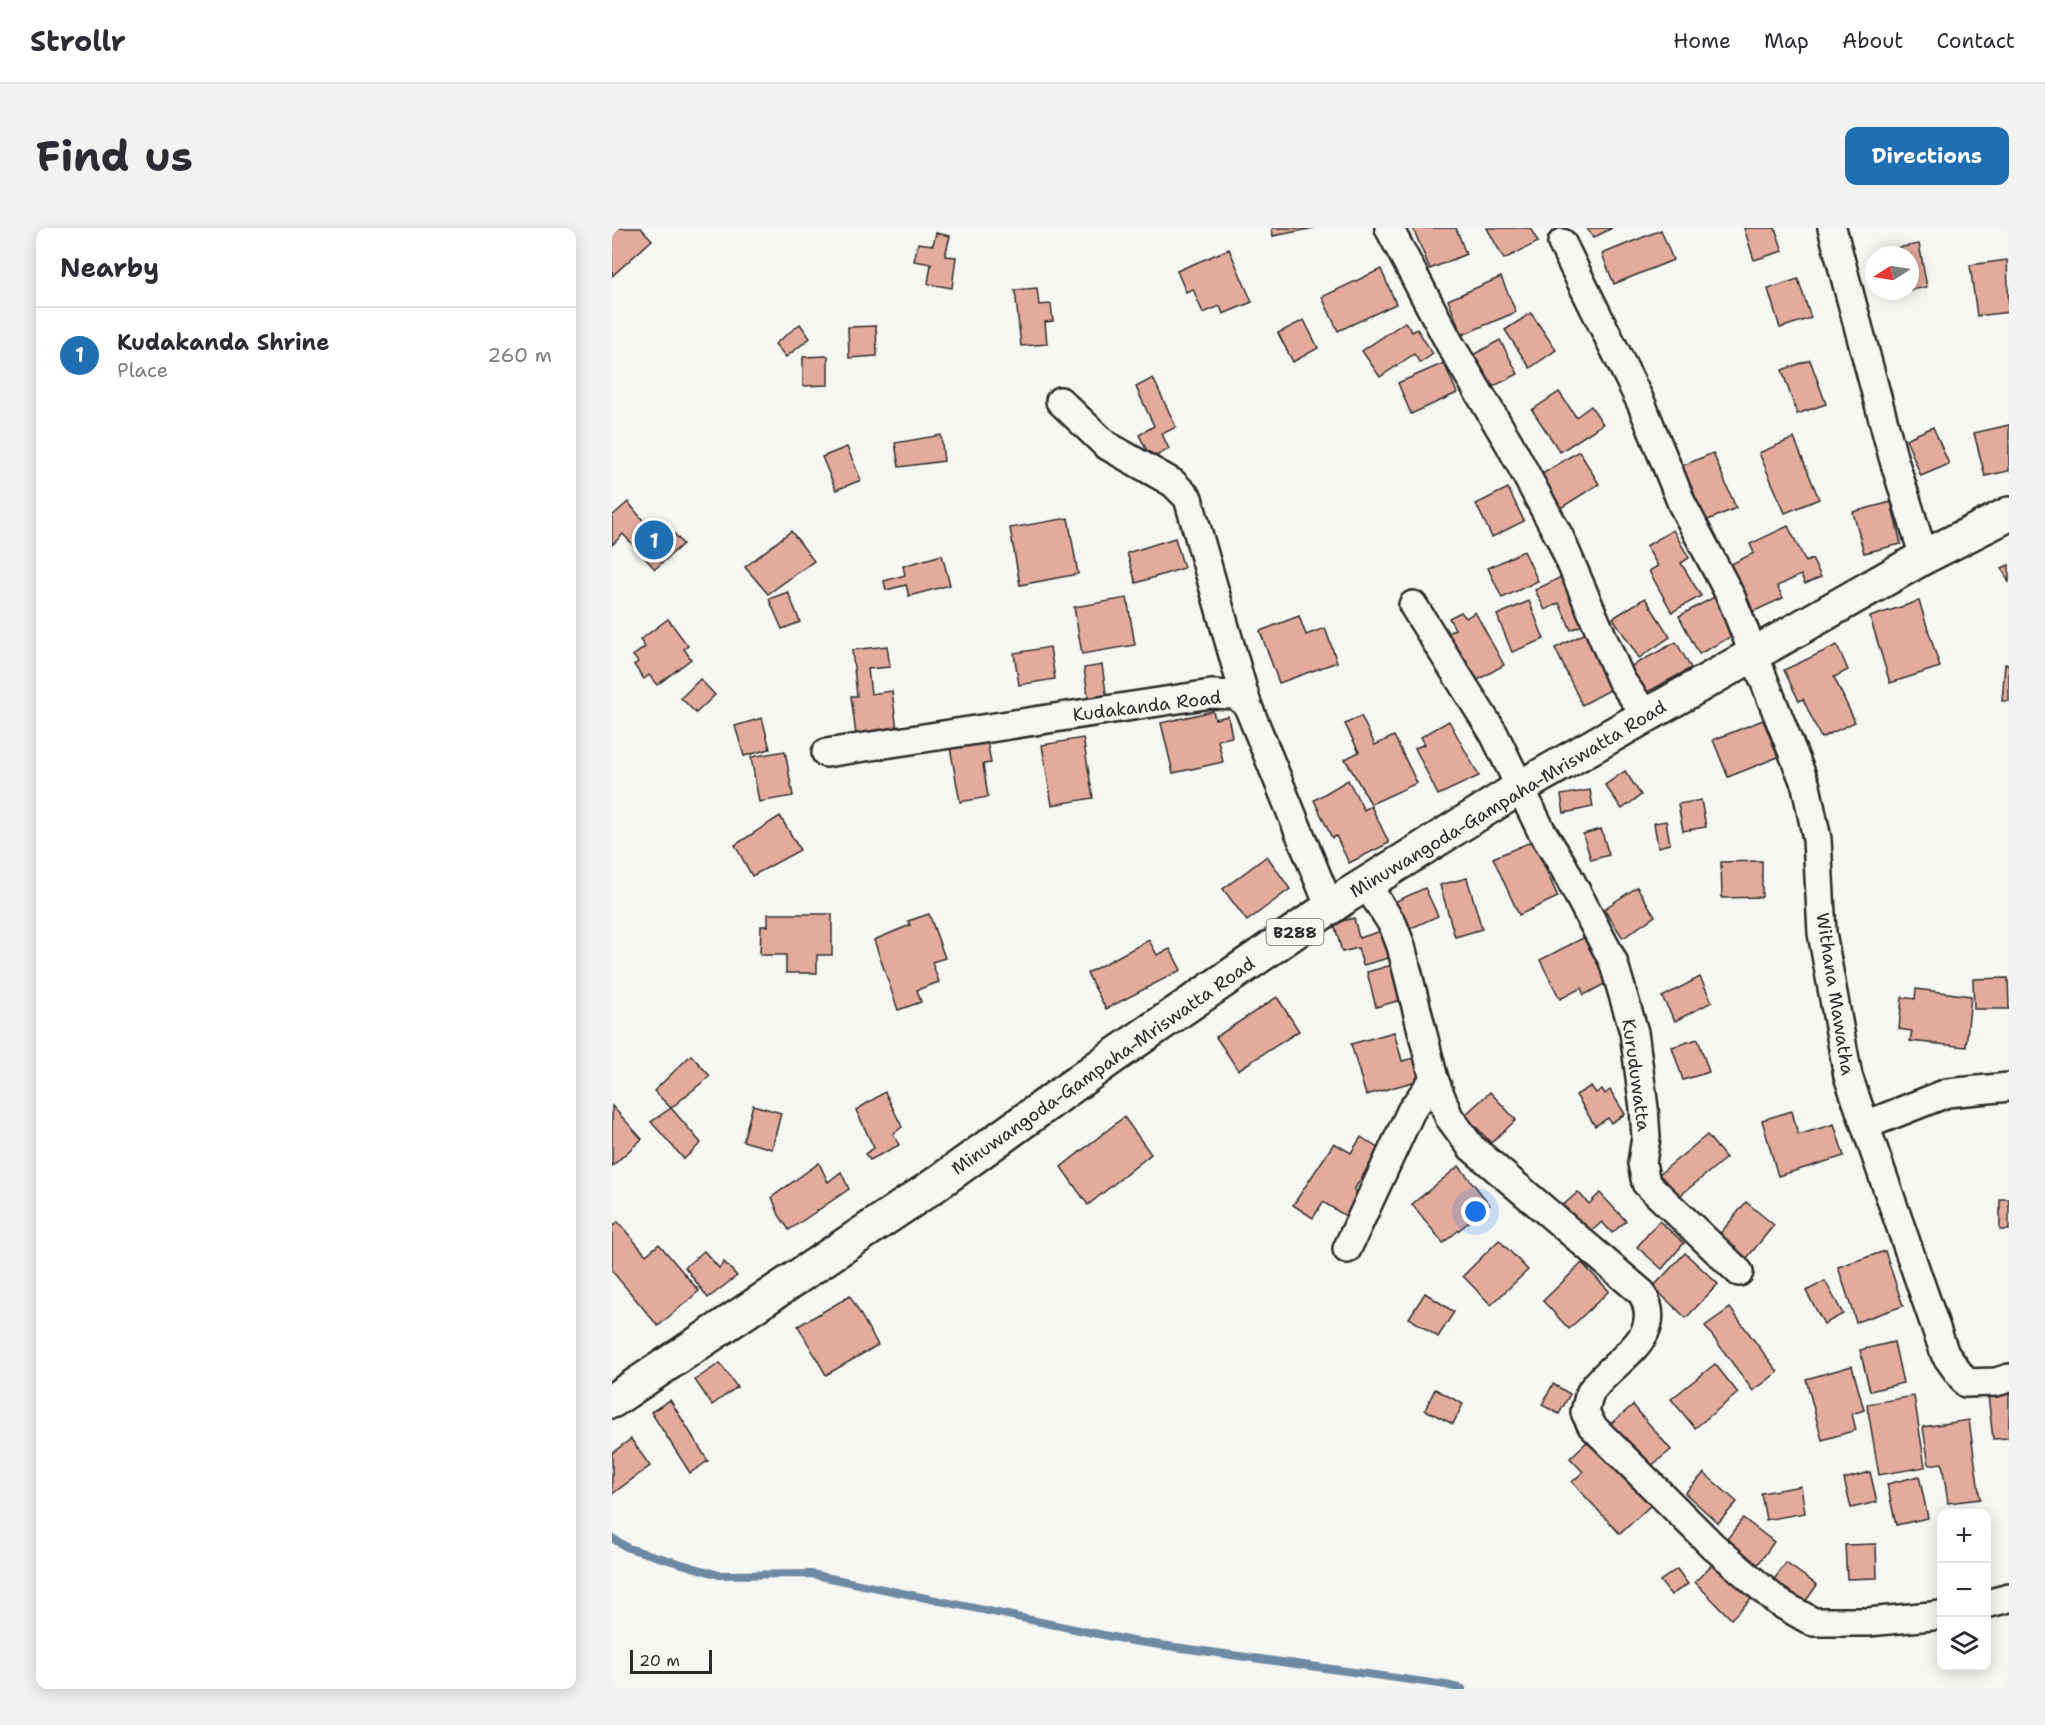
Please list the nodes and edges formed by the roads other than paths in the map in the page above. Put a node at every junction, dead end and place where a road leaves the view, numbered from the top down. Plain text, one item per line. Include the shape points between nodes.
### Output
1 (1389, 228) edge
2 (1832, 228) edge
3 (1562, 243) dead end
4 (1060, 401) dead end
5 (2009, 514) edge
6 (1924, 557) junction
7 (1413, 605) dead end
8 (1753, 656) junction
9 (1247, 704) junction
10 (1646, 715) junction
11 (826, 753) dead end
12 (1521, 788) junction
13 (1366, 884) junction
14 (1330, 908) junction
15 (1434, 1079) junction
16 (2009, 1087) edge
17 (1866, 1125) junction
18 (1347, 1249) dead end
19 (1738, 1272) dead end
20 (2009, 1378) edge
21 (612, 1401) edge
22 (2009, 1598) edge
23 (1991, 1603) edge
24 (1937, 1615) edge

1 - 10 street via 1560,538 1621,680
2 - 6 street
3 - 8 street, Withana Mawatha via 1642,405 1682,504 1731,597
4 - 9 street via 1106,445 1173,483 1188,498
5 - 6 main road, Minuwangoda-Gampaha-Mriswatta Road / B288
6 - 8 main road, Minuwangoda-Gampaha-Mriswatta Road / B288
7 - 12 street, Kuruduwatta via 1494,734
8 - 10 main road, Minuwangoda-Gampaha-Mriswatta Road / B288
8 - 17 street, Withana Mawatha via 1806,786 1817,839 1822,933 1835,1013 1848,1076
9 - 11 street, Kudakanda Road via 1235,695 1211,693
9 - 14 street, Kudakanda Road
10 - 12 main road, Minuwangoda-Gampaha-Mriswatta Road / B288
12 - 13 main road, Minuwangoda-Gampaha-Mriswatta Road / B288
12 - 19 street, Kuruduwatta via 1613,961 1634,1032 1644,1107 1646,1137 1641,1162 1646,1183
13 - 14 main road, Minuwangoda-Gampaha-Mriswatta Road / B288
13 - 15 street via 1393,925 1401,946
14 - 21 main road, Minuwangoda-Gampaha-Mriswatta Road / B288 via 932,1187
15 - 18 street via 1411,1111
15 - 24 street via 1449,1117 1471,1148 1642,1293 1650,1307 1650,1322 1639,1341 1591,1391 1585,1412 1605,1441 1713,1546 1778,1602 1813,1622
16 - 17 street via 1947,1093
17 - 20 street, Withana Mawatha via 1945,1354 1966,1383
22 - 23 street

